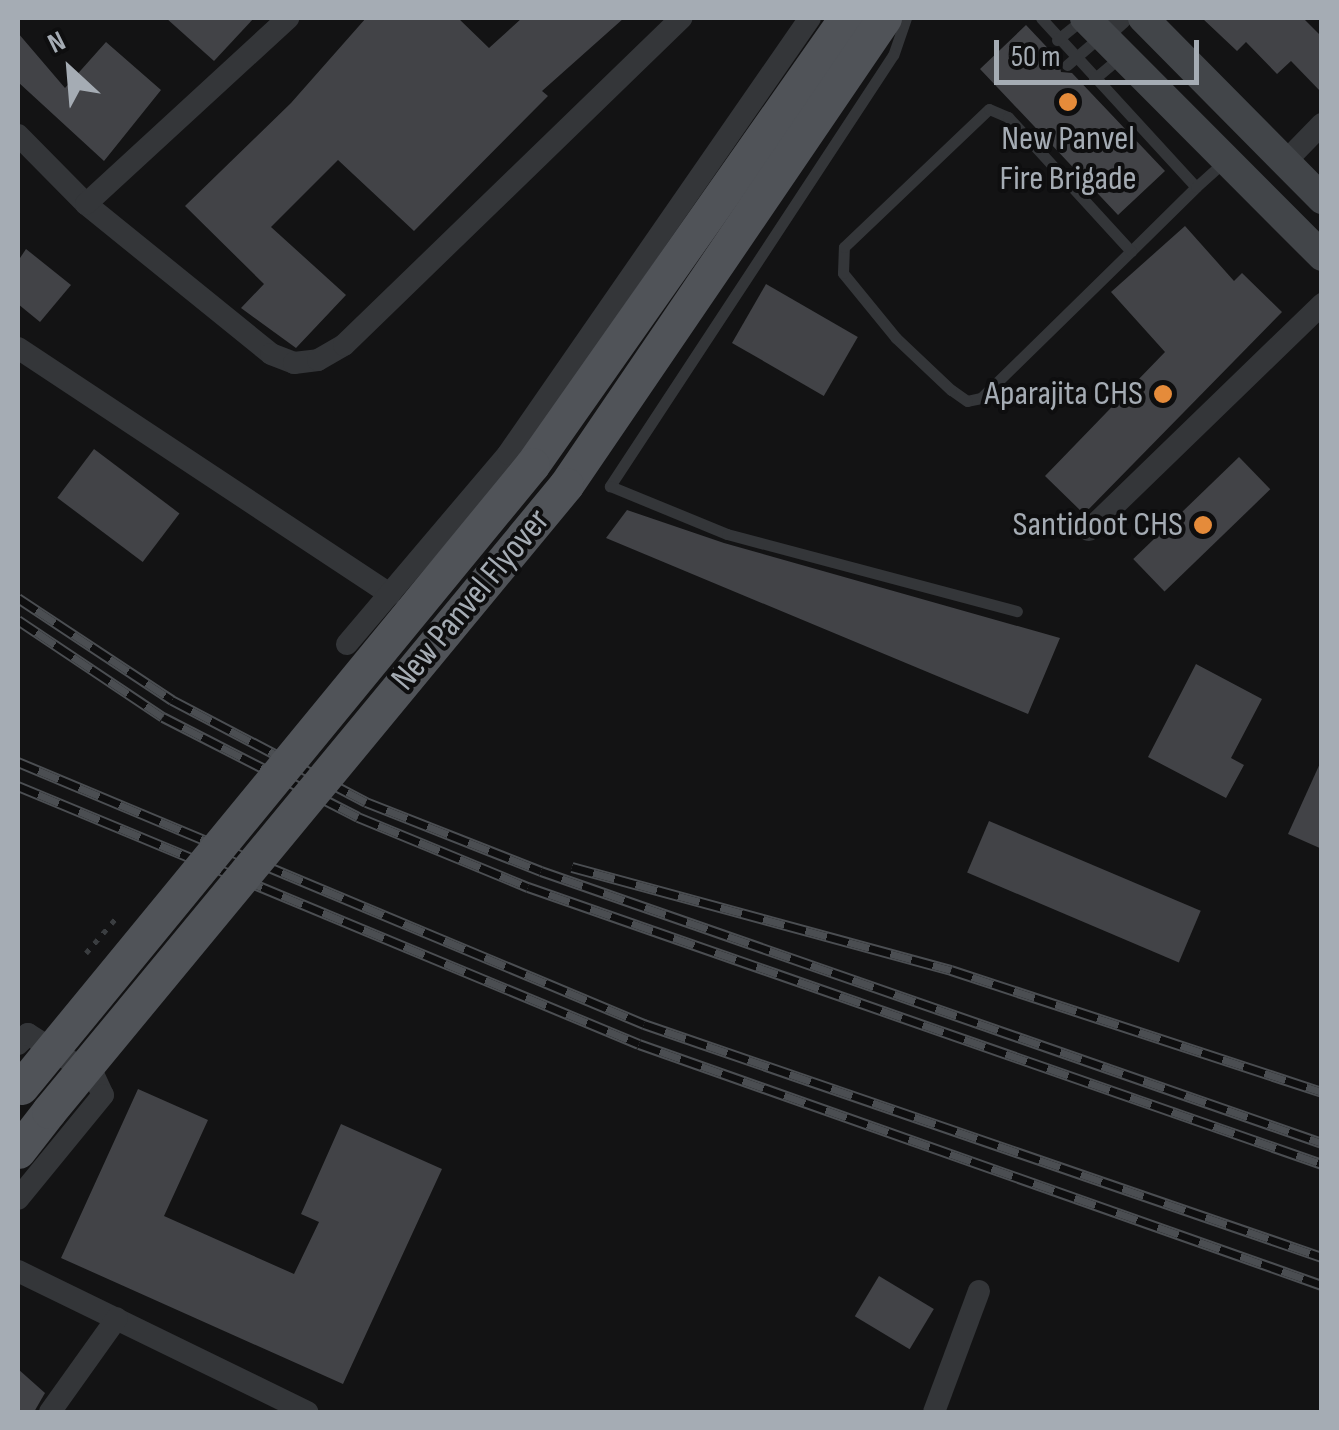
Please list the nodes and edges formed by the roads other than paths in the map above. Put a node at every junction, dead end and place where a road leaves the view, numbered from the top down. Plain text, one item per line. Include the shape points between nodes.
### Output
1 (288, 18) edge
2 (682, 18) edge
3 (810, 18) edge
4 (846, 18) edge
5 (884, 18) edge
6 (906, 18) edge
7 (1040, 18) edge
8 (1143, 18) edge
9 (1103, 29) edge
10 (1057, 40) junction
11 (1070, 61) junction
12 (1094, 79) junction
13 (1322, 124) edge
14 (18, 135) edge
15 (1226, 160) junction
16 (1285, 162) junction
17 (1196, 187) junction
18 (1322, 199) edge
19 (86, 204) junction
20 (1131, 251) junction
21 (1322, 256) edge
22 (1322, 304) edge
23 (18, 348) edge
24 (1090, 530) dead end
25 (390, 594) junction
26 (1017, 611) dead end
27 (348, 644) dead end
28 (18, 1044) edge
29 (19, 1089) edge
30 (18, 1151) edge
31 (18, 1199) edge
32 (18, 1271) edge
33 (979, 1291) dead end
34 (118, 1318) junction
35 (50, 1412) edge
36 (307, 1412) edge
37 (934, 1412) edge

1 - 19 street
2 - 19 street via 344,345 318,360 294,363 271,354
3 - 25 street via 508,454
4 - 29 main road, New Panvel Flyover, bridge via 532,466
5 - 30 main road, New Panvel Flyover, bridge via 566,485
6 - 26 lane via 893,55 610,486 727,534
7 - 10 lane
8 - 16 main road
9 - 10 lane
9 - 11 lane
9 - 12 lane
9 - 15 main road
10 - 11 lane
11 - 12 lane
12 - 17 lane
13 - 16 street
14 - 19 street
15 - 17 lane
15 - 21 main road
16 - 18 main road
17 - 20 lane
20 - 20 lane via 981,398 968,401 896,338 843,273 844,247 988,110 1012,114
22 - 24 street
23 - 25 street
25 - 27 street
28 - 31 street via 28,1034 94,1076 103,1095
32 - 34 street
33 - 37 street
34 - 35 street
34 - 36 street

